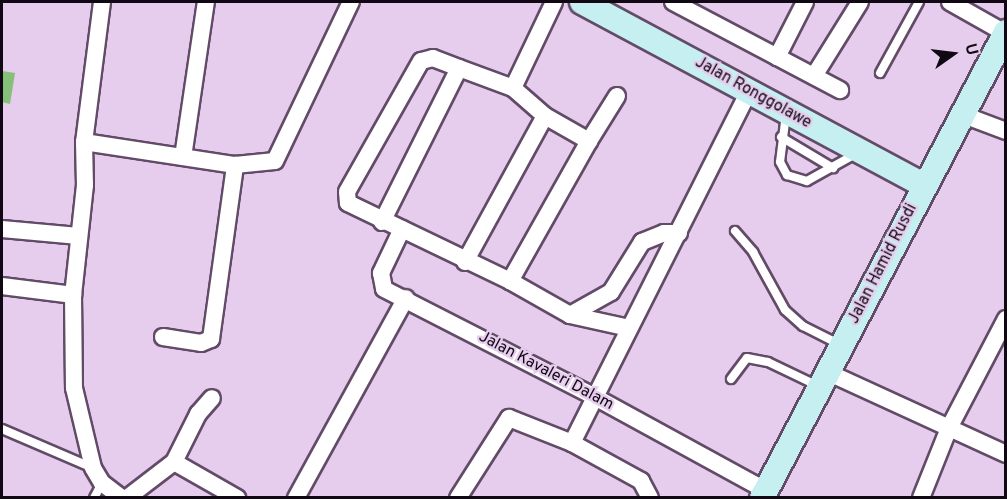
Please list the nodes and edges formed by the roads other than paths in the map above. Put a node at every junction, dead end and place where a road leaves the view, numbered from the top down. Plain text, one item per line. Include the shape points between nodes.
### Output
1 (98, 2) edge
2 (206, 2) edge
3 (351, 2) edge
4 (554, 2) edge
5 (582, 2) edge
6 (673, 2) edge
7 (805, 2) edge
8 (860, 2) edge
9 (919, 2) edge
10 (950, 2) edge
11 (1005, 32) edge
12 (777, 57) junction
13 (459, 68) junction
14 (880, 73) dead end
15 (814, 76) junction
16 (513, 88) junction
17 (750, 89) junction
18 (840, 90) dead end
19 (617, 96) dead end
20 (787, 112) junction
21 (961, 114) junction
22 (545, 116) junction
23 (1005, 131) edge
24 (781, 137) junction
25 (589, 141) junction
26 (84, 142) junction
27 (860, 152) junction
28 (183, 157) junction
29 (235, 165) junction
30 (833, 168) junction
31 (923, 185) junction
32 (382, 222) junction
33 (2, 229) edge
34 (402, 229) junction
35 (735, 231) dead end
36 (679, 233) junction
37 (79, 236) junction
38 (465, 262) junction
39 (510, 281) junction
40 (2, 286) edge
41 (73, 295) junction
42 (406, 298) junction
43 (570, 315) junction
44 (1005, 319) edge
45 (629, 328) junction
46 (163, 337) dead end
47 (841, 345) junction
48 (731, 379) dead end
49 (823, 379) junction
50 (595, 397) junction
51 (212, 398) dead end
52 (949, 428) junction
53 (2, 429) edge
54 (572, 443) junction
55 (1005, 454) edge
56 (174, 462) junction
57 (109, 490) edge
58 (764, 494) edge
59 (237, 498) edge
60 (296, 498) edge
61 (458, 498) edge
62 (650, 498) edge
63 (921, 498) edge

1 - 26 street
2 - 28 street
3 - 29 street via 279,156 269,164
4 - 16 street
5 - 17 street, Jalan Ronggolawe
6 - 12 street
7 - 12 street
8 - 15 street
9 - 14 lane
10 - 11 street
11 - 21 street, Jalan Hamid Rusdi
12 - 15 street
13 - 16 street
13 - 32 street
13 - 32 street via 433,58 421,61 347,192 351,207
15 - 18 street
16 - 22 street
17 - 20 street, Jalan Ronggolawe
17 - 36 street
19 - 25 street
20 - 24 lane
20 - 27 street, Jalan Ronggolawe
21 - 23 street
21 - 31 street, Jalan Hamid Rusdi
22 - 25 street
22 - 38 street
24 - 30 lane
24 - 30 lane via 780,162 786,175 807,181
25 - 39 street
26 - 28 street
26 - 37 street via 85,184
27 - 30 lane
27 - 31 street, Jalan Ronggolawe
28 - 29 street
29 - 46 street via 211,339 201,343
31 - 47 street, Jalan Hamid Rusdi
32 - 34 street
33 - 37 street
34 - 38 street
34 - 42 street, Jalan Kavaleri Dalam via 380,280 384,289
35 - 47 lane via 753,252 785,310 803,326
36 - 43 street via 664,233 642,243 611,292
36 - 45 street
37 - 41 street
38 - 39 street
39 - 43 street
40 - 41 street
41 - 57 street via 74,388
42 - 50 street, Jalan Kavaleri Dalam
42 - 60 street
43 - 45 street
44 - 52 street
45 - 50 street
47 - 49 street, Jalan Hamid Rusdi
48 - 49 lane via 747,358
49 - 52 street
49 - 58 street, Jalan Hamid Rusdi
50 - 54 street
50 - 58 street, Jalan Kavaleri Dalam
51 - 56 street via 198,414
52 - 55 street
52 - 63 street
53 - 57 lane
54 - 61 street via 509,418
54 - 62 street via 641,480
56 - 57 street
56 - 59 street

